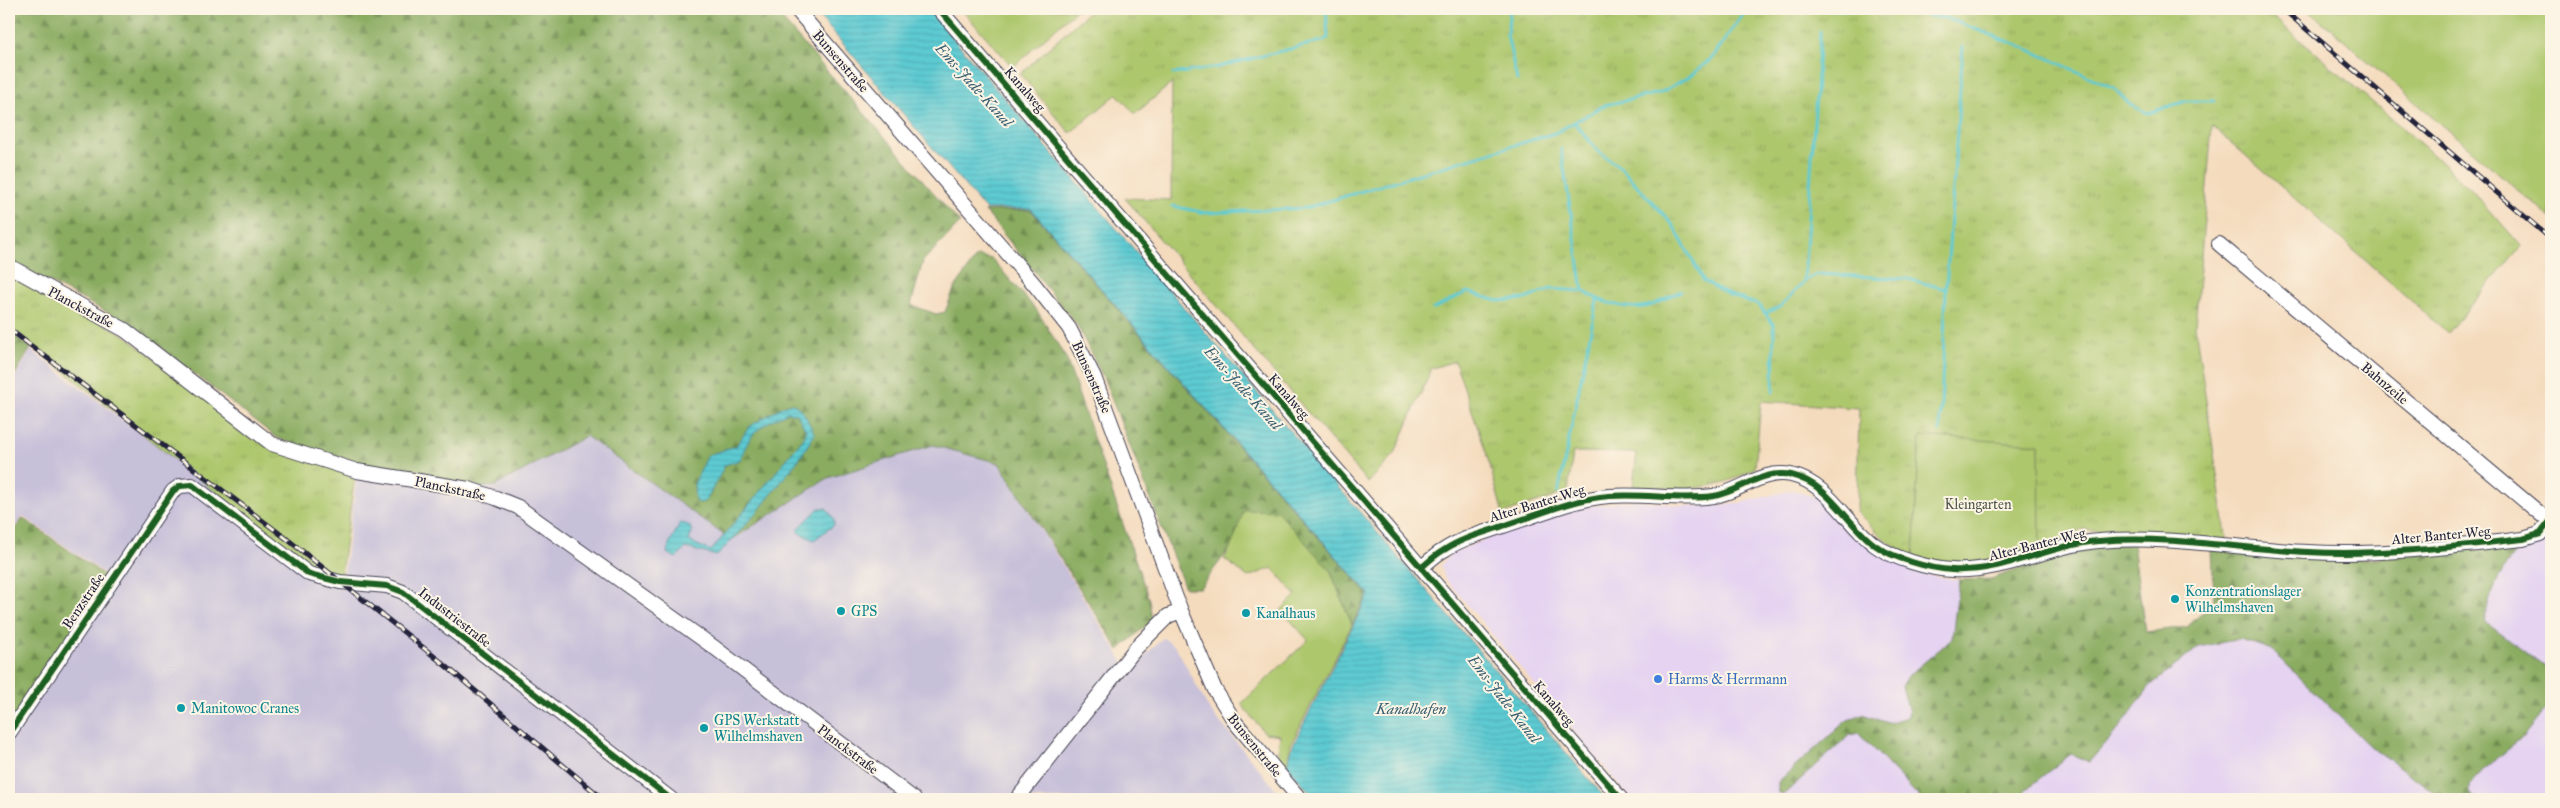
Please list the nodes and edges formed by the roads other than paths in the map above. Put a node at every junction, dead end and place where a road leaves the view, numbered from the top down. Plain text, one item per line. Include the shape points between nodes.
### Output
1 (796, 9) edge
2 (939, 9) edge
3 (2219, 244) dead end
4 (9, 266) edge
5 (180, 486) joint
6 (2551, 521) edge
7 (1421, 568) junction
8 (1181, 611) junction
9 (9, 733) edge
10 (671, 799) edge
11 (914, 799) edge
12 (1017, 799) edge
13 (1300, 799) edge
14 (1621, 799) edge

1 - 8 street, Bunsenstraße via 1069,328 1106,408
2 - 7 street, Kanalweg
3 - 6 street, Bahnzeile
4 - 11 street, Planckstraße via 125,330 272,444 357,471 469,489 518,507 716,648
5 - 9 street, Benzstraße via 173,491
5 - 10 street, Industriestraße via 192,485 310,574 340,582 387,586 402,592
6 - 7 street, Alter Banter Weg via 2540,534 2523,540 2373,554 2184,542 2100,541 2058,549 1988,570 1948,570 1888,553 1865,536 1820,490 1791,475 1778,475 1757,478 1722,495 1710,497 1608,496 1566,505 1455,544
7 - 14 street, Kanalweg
8 - 12 street via 1168,616 1136,648
8 - 13 street, Bunsenstraße via 1225,707

